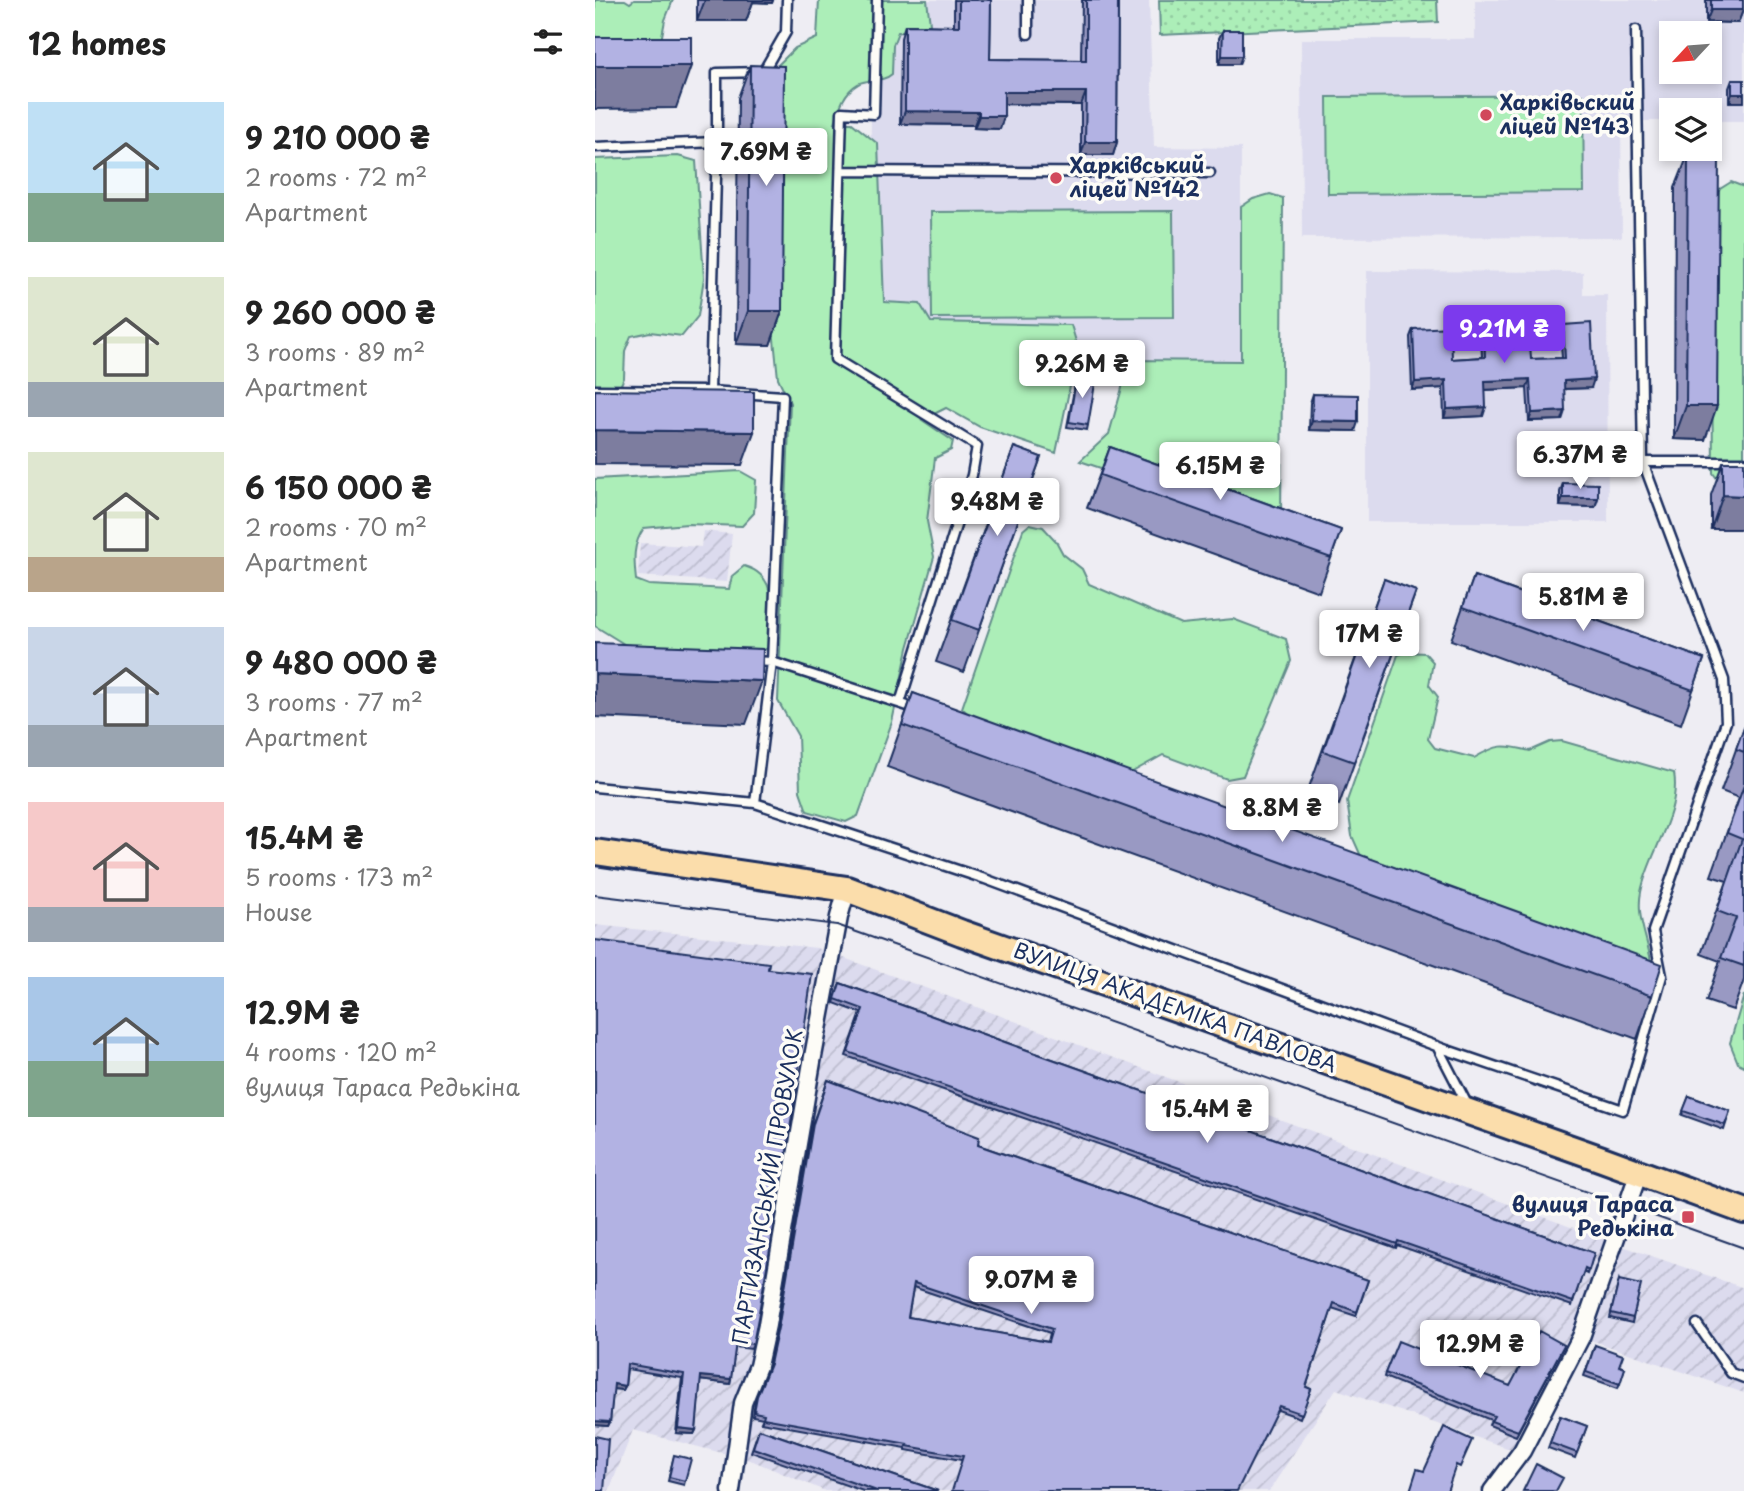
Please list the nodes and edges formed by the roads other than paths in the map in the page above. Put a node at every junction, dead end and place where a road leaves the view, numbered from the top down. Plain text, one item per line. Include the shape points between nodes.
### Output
1 (787, 0) edge
2 (877, 0) edge
3 (1028, 0) edge
4 (1636, 30) dead end
5 (1028, 34) dead end
6 (717, 142) junction
7 (595, 148) edge
8 (841, 171) junction
9 (1210, 173) dead end
10 (595, 390) edge
11 (711, 391) junction
12 (1643, 462) junction
13 (1744, 463) edge
14 (745, 660) edge
15 (772, 662) junction
16 (899, 703) junction
17 (926, 712) edge
18 (595, 787) edge
19 (755, 803) junction
20 (595, 852) edge
21 (846, 889) junction
22 (1649, 971) edge
23 (1662, 976) junction
24 (1437, 1046) junction
25 (1473, 1114) junction
26 (1639, 1172) junction
27 (1744, 1211) edge
28 (1697, 1324) dead end
29 (1744, 1378) edge
30 (731, 1491) edge
31 (1492, 1491) edge

1 - 6 lane via 786,32 763,72 717,73
2 - 8 lane via 874,114 842,112
3 - 5 lane
4 - 12 lane
6 - 7 lane
6 - 11 lane
8 - 9 lane
8 - 16 lane via 835,359 977,446 972,475
10 - 11 lane
11 - 15 lane via 783,396
12 - 13 lane
12 - 23 lane via 1724,680 1726,722 1653,931
14 - 15 lane
15 - 16 lane
15 - 19 lane
16 - 17 lane
18 - 19 lane
19 - 24 lane via 985,879
20 - 21 main road, ВУЛИЦЯ АКАДЕМІКА ПАВЛОВА
21 - 25 main road, ВУЛИЦЯ АКАДЕМІКА ПАВЛОВА
21 - 30 street, ПАРТИЗАНСЬКИЙ ПРОВУЛОК via 767,1325 743,1403
22 - 23 lane
23 - 24 lane via 1623,1110
24 - 25 lane
25 - 26 main road, ВУЛИЦЯ АКАДЕМІКА ПАВЛОВА
26 - 27 main road, ВУЛИЦЯ АКАДЕМІКА ПАВЛОВА
26 - 31 street via 1581,1337 1522,1451
28 - 29 lane via 1731,1373

